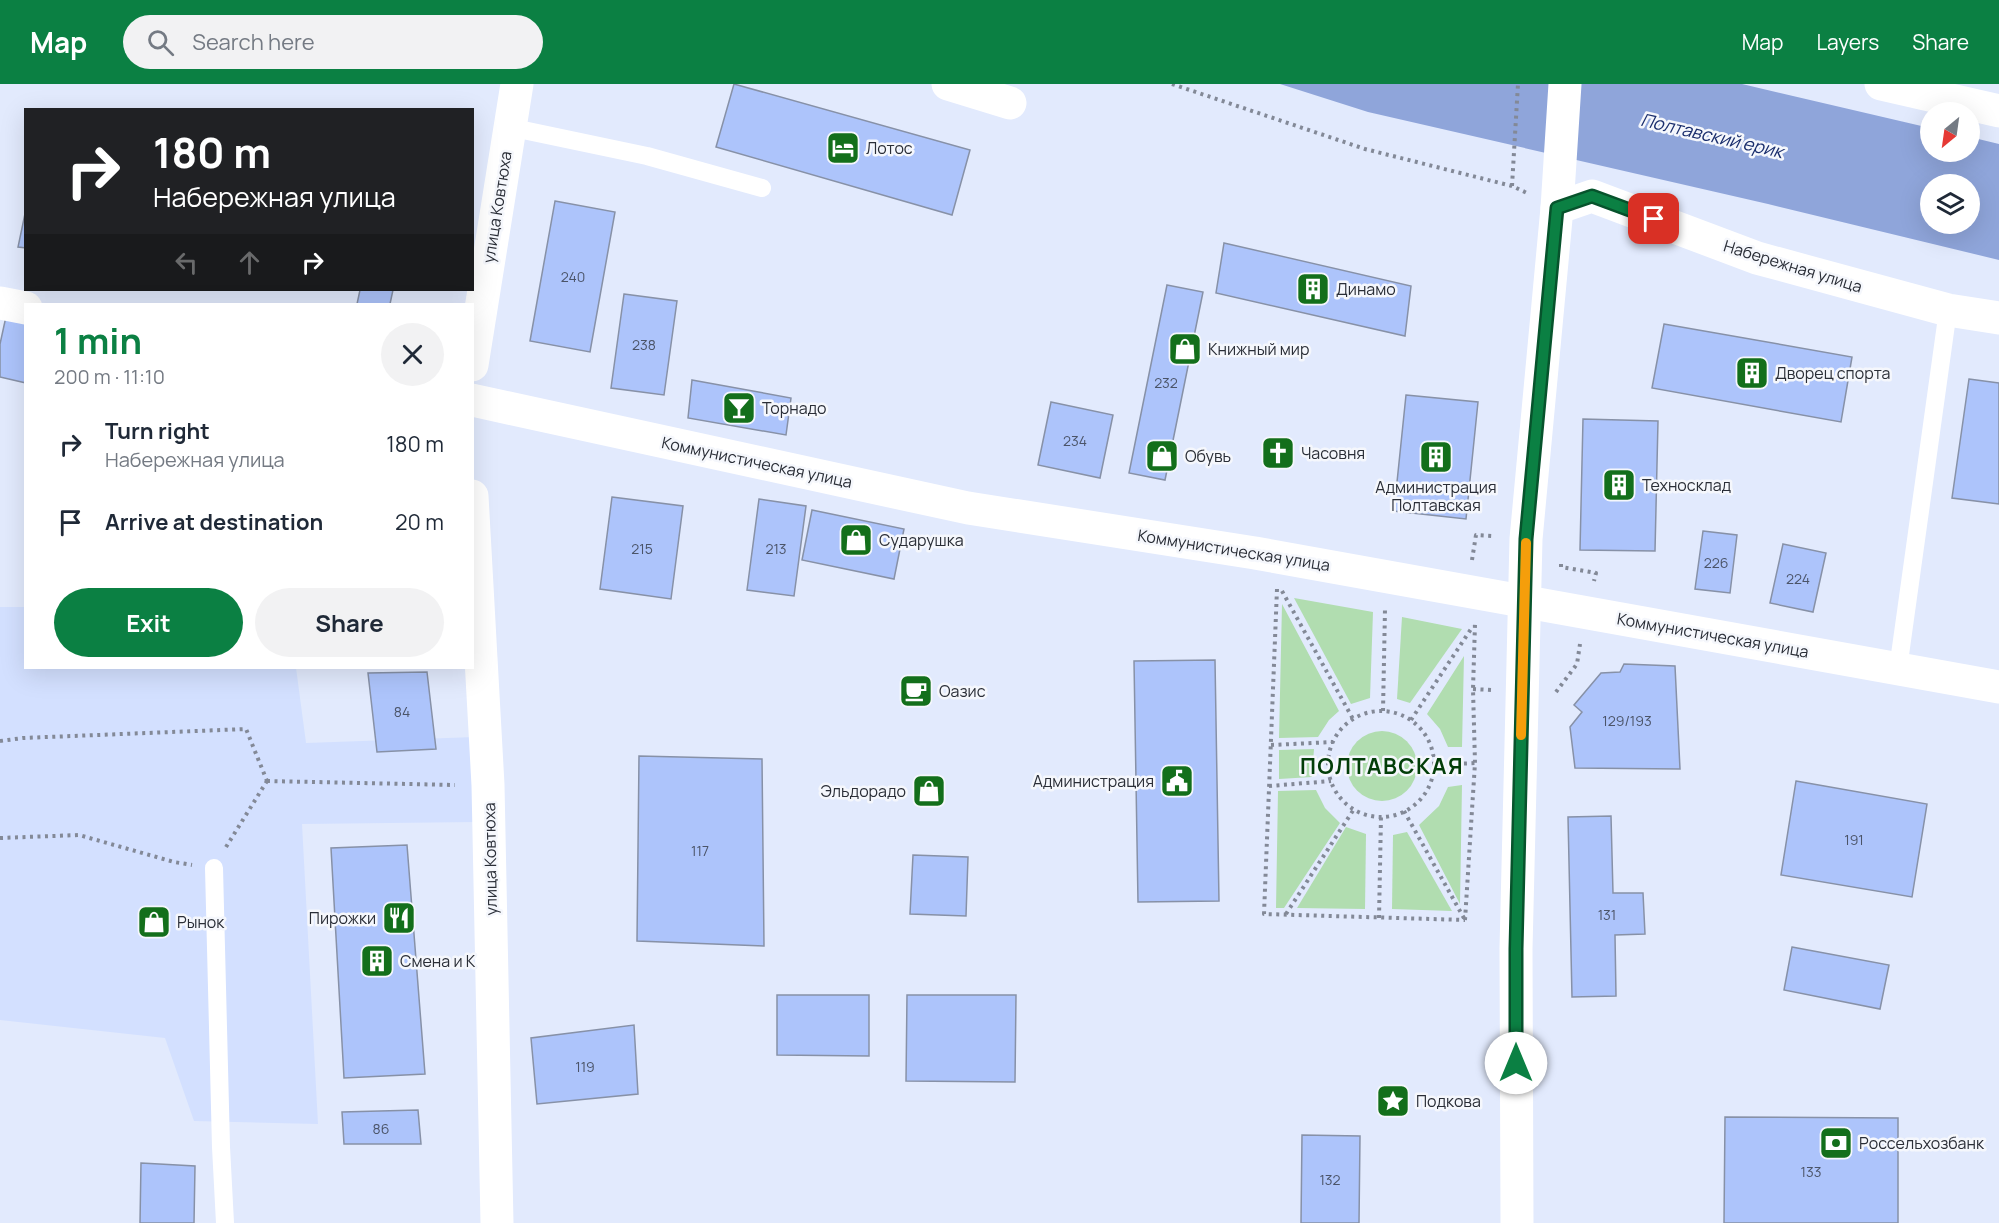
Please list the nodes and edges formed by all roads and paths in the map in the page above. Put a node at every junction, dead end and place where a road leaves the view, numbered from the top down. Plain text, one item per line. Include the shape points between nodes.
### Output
1 (517, 84) edge
2 (948, 84) edge
3 (1172, 84) edge
4 (1518, 84) edge
5 (1565, 84) edge
6 (1881, 84) edge
7 (1010, 103) dead end
8 (1999, 111) edge
9 (509, 127) junction
10 (1512, 186) junction
11 (762, 188) dead end
12 (1558, 201) junction
13 (0, 303) edge
14 (24, 308) edge
15 (1948, 310) junction
16 (1999, 318) edge
17 (474, 352) edge
18 (474, 400) edge
19 (474, 532) edge
20 (1524, 601) junction
21 (1385, 606) dead end
22 (1898, 669) junction
23 (1999, 687) edge
24 (1383, 711) junction
25 (1353, 719) junction
26 (1411, 720) junction
27 (0, 741) edge
28 (1333, 741) junction
29 (1271, 745) junction
30 (1475, 763) junction
31 (1434, 765) junction
32 (267, 781) junction
33 (1331, 781) junction
34 (488, 785) junction
35 (1269, 786) junction
36 (1354, 808) junction
37 (1404, 811) junction
38 (1381, 816) junction
39 (0, 837) edge
40 (214, 868) junction
41 (1286, 915) junction
42 (1379, 918) junction
43 (1465, 920) junction
44 (225, 1223) edge
45 (497, 1223) edge
46 (1517, 1223) edge

1 - 9 street, улица Ковтюха
2 - 7 street
3 - 10 path via 1365,149
4 - 10 path
5 - 12 street
6 - 8 street
9 - 11 lane via 647,156
9 - 17 street, улица Ковтюха
10 - 12 path
12 - 15 street, Набережная улица via 1592,196 1757,258
12 - 20 street via 1526,539
13 - 14 street
15 - 16 street, Набережная улица
15 - 22 lane
18 - 20 street, Коммунистическая улица via 969,508
19 - 34 street, улица Ковтюха
20 - 22 street, Коммунистическая улица
20 - 46 street via 1516,949
21 - 24 path
22 - 23 street, Коммунистическая улица
24 - 25 path
24 - 26 path
25 - 28 path
25 - 29 path via 1277,583
26 - 30 path via 1475,622
26 - 31 path via 1425,734
27 - 32 path via 246,729
28 - 29 path
28 - 33 path via 1328,761
29 - 35 path
30 - 31 path
30 - 43 path
31 - 37 path via 1427,790
32 - 34 path
32 - 40 path
33 - 35 path
33 - 36 path via 1341,799
34 - 45 street, улица Ковтюха
35 - 41 path via 1264,914
36 - 38 path
36 - 41 path
37 - 38 path
37 - 43 path
38 - 42 path
39 - 40 path via 79,835 174,862
40 - 44 lane
41 - 42 path
42 - 43 path

